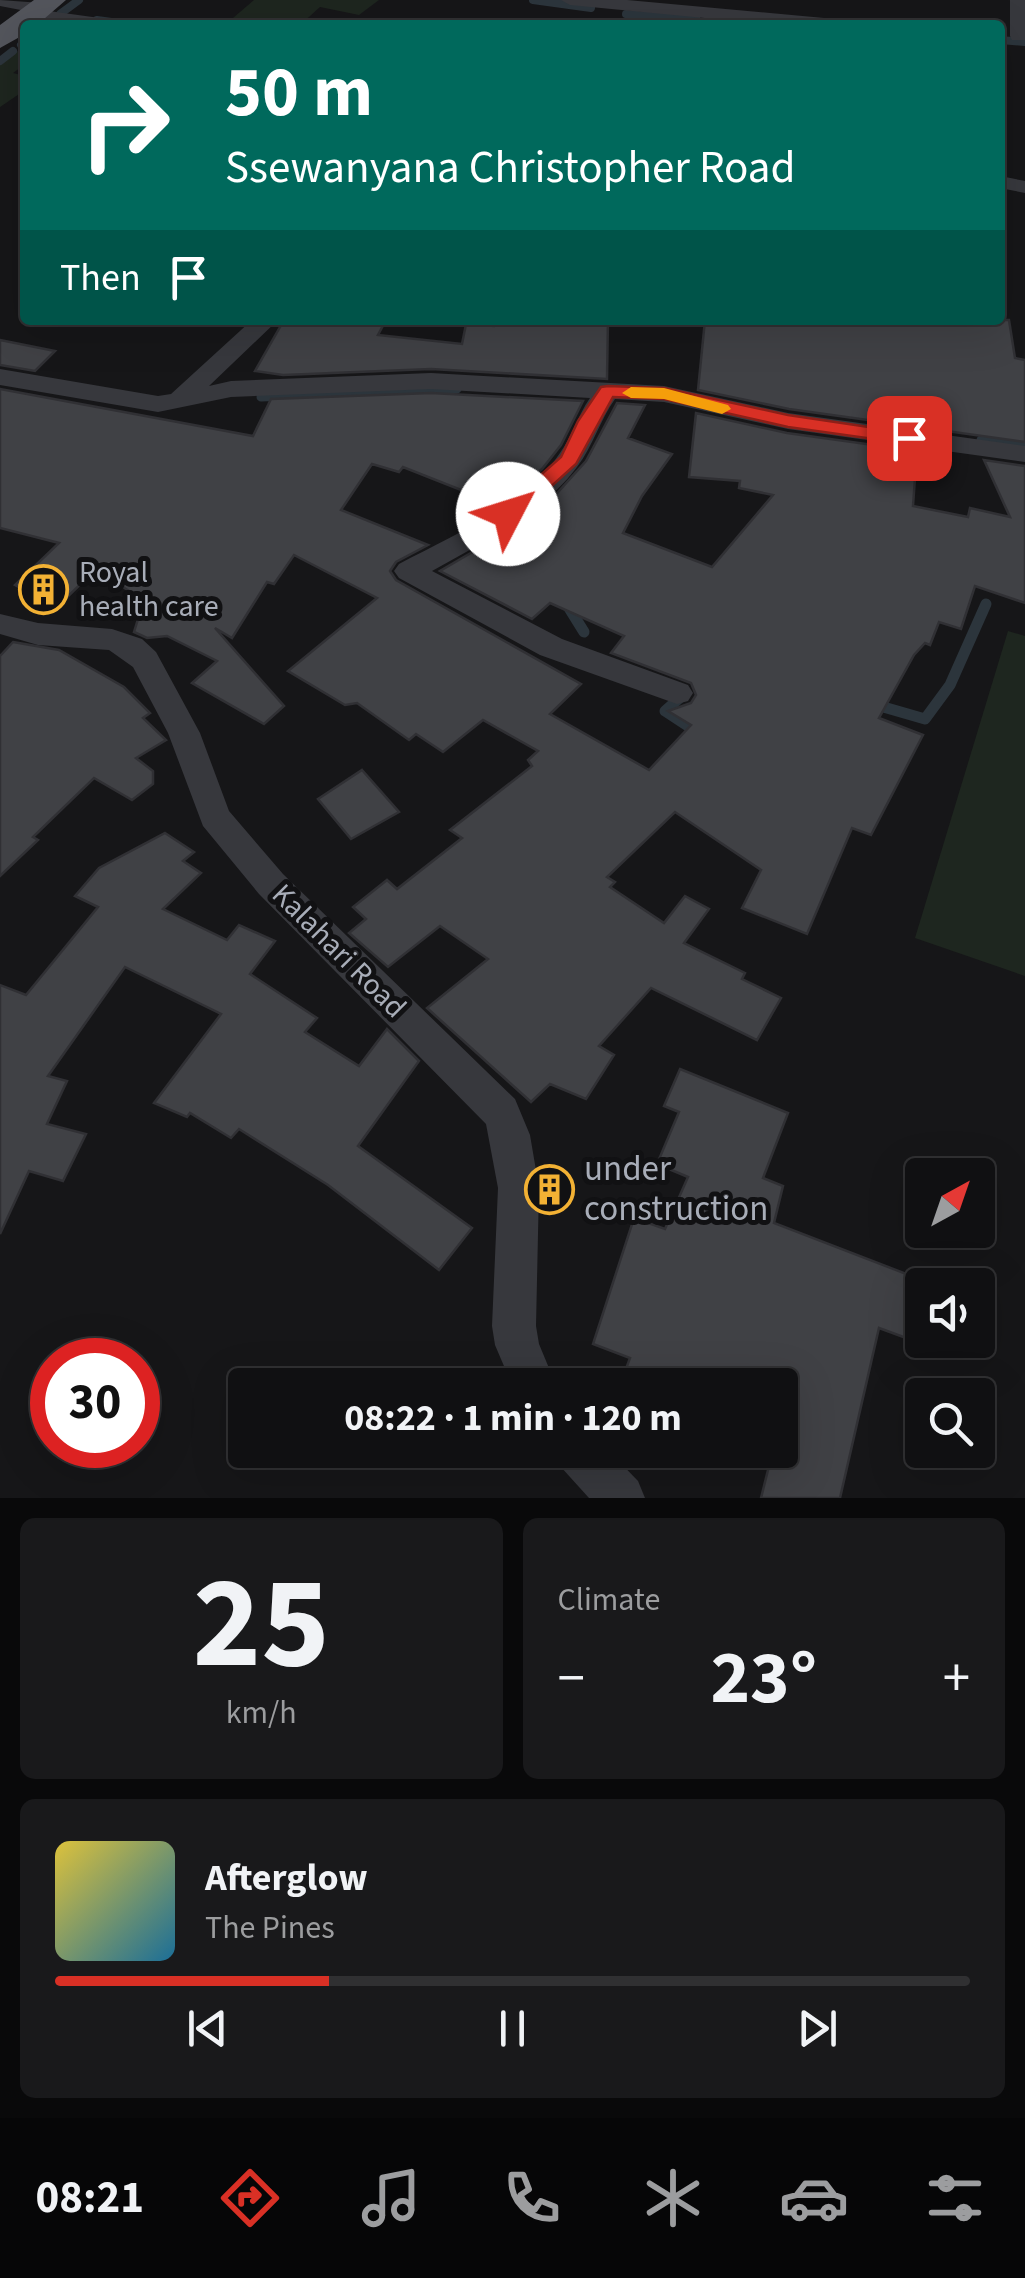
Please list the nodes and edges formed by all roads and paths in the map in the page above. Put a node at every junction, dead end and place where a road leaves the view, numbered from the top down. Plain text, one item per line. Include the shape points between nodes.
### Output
1 (570, 0) edge
2 (1019, 0) edge
3 (0, 1) edge
4 (621, 6) junction
5 (42, 7) edge
6 (89, 20) edge
7 (614, 20) edge
8 (779, 20) edge
9 (20, 24) edge
10 (1015, 36) edge
11 (0, 39) edge
12 (261, 325) edge
13 (0, 378) edge
14 (608, 391) junction
15 (176, 402) junction
16 (1025, 454) edge
17 (0, 624) edge
18 (677, 694) dead end
19 (527, 1368) edge
20 (593, 1468) edge
21 (621, 1498) edge

1 - 4 street
2 - 10 street
3 - 5 street
4 - 7 street
4 - 8 street
5 - 6 street
9 - 11 main road
12 - 15 street
13 - 15 street
14 - 15 street via 431,381 231,390
14 - 16 street via 664,394 788,421
14 - 18 street via 569,460 546,484 508,514 409,570 552,647
17 - 19 street, Kalahari Road via 112,640 145,660 184,733 215,817 271,884 501,1112 511,1131 518,1208 514,1326
20 - 21 street

